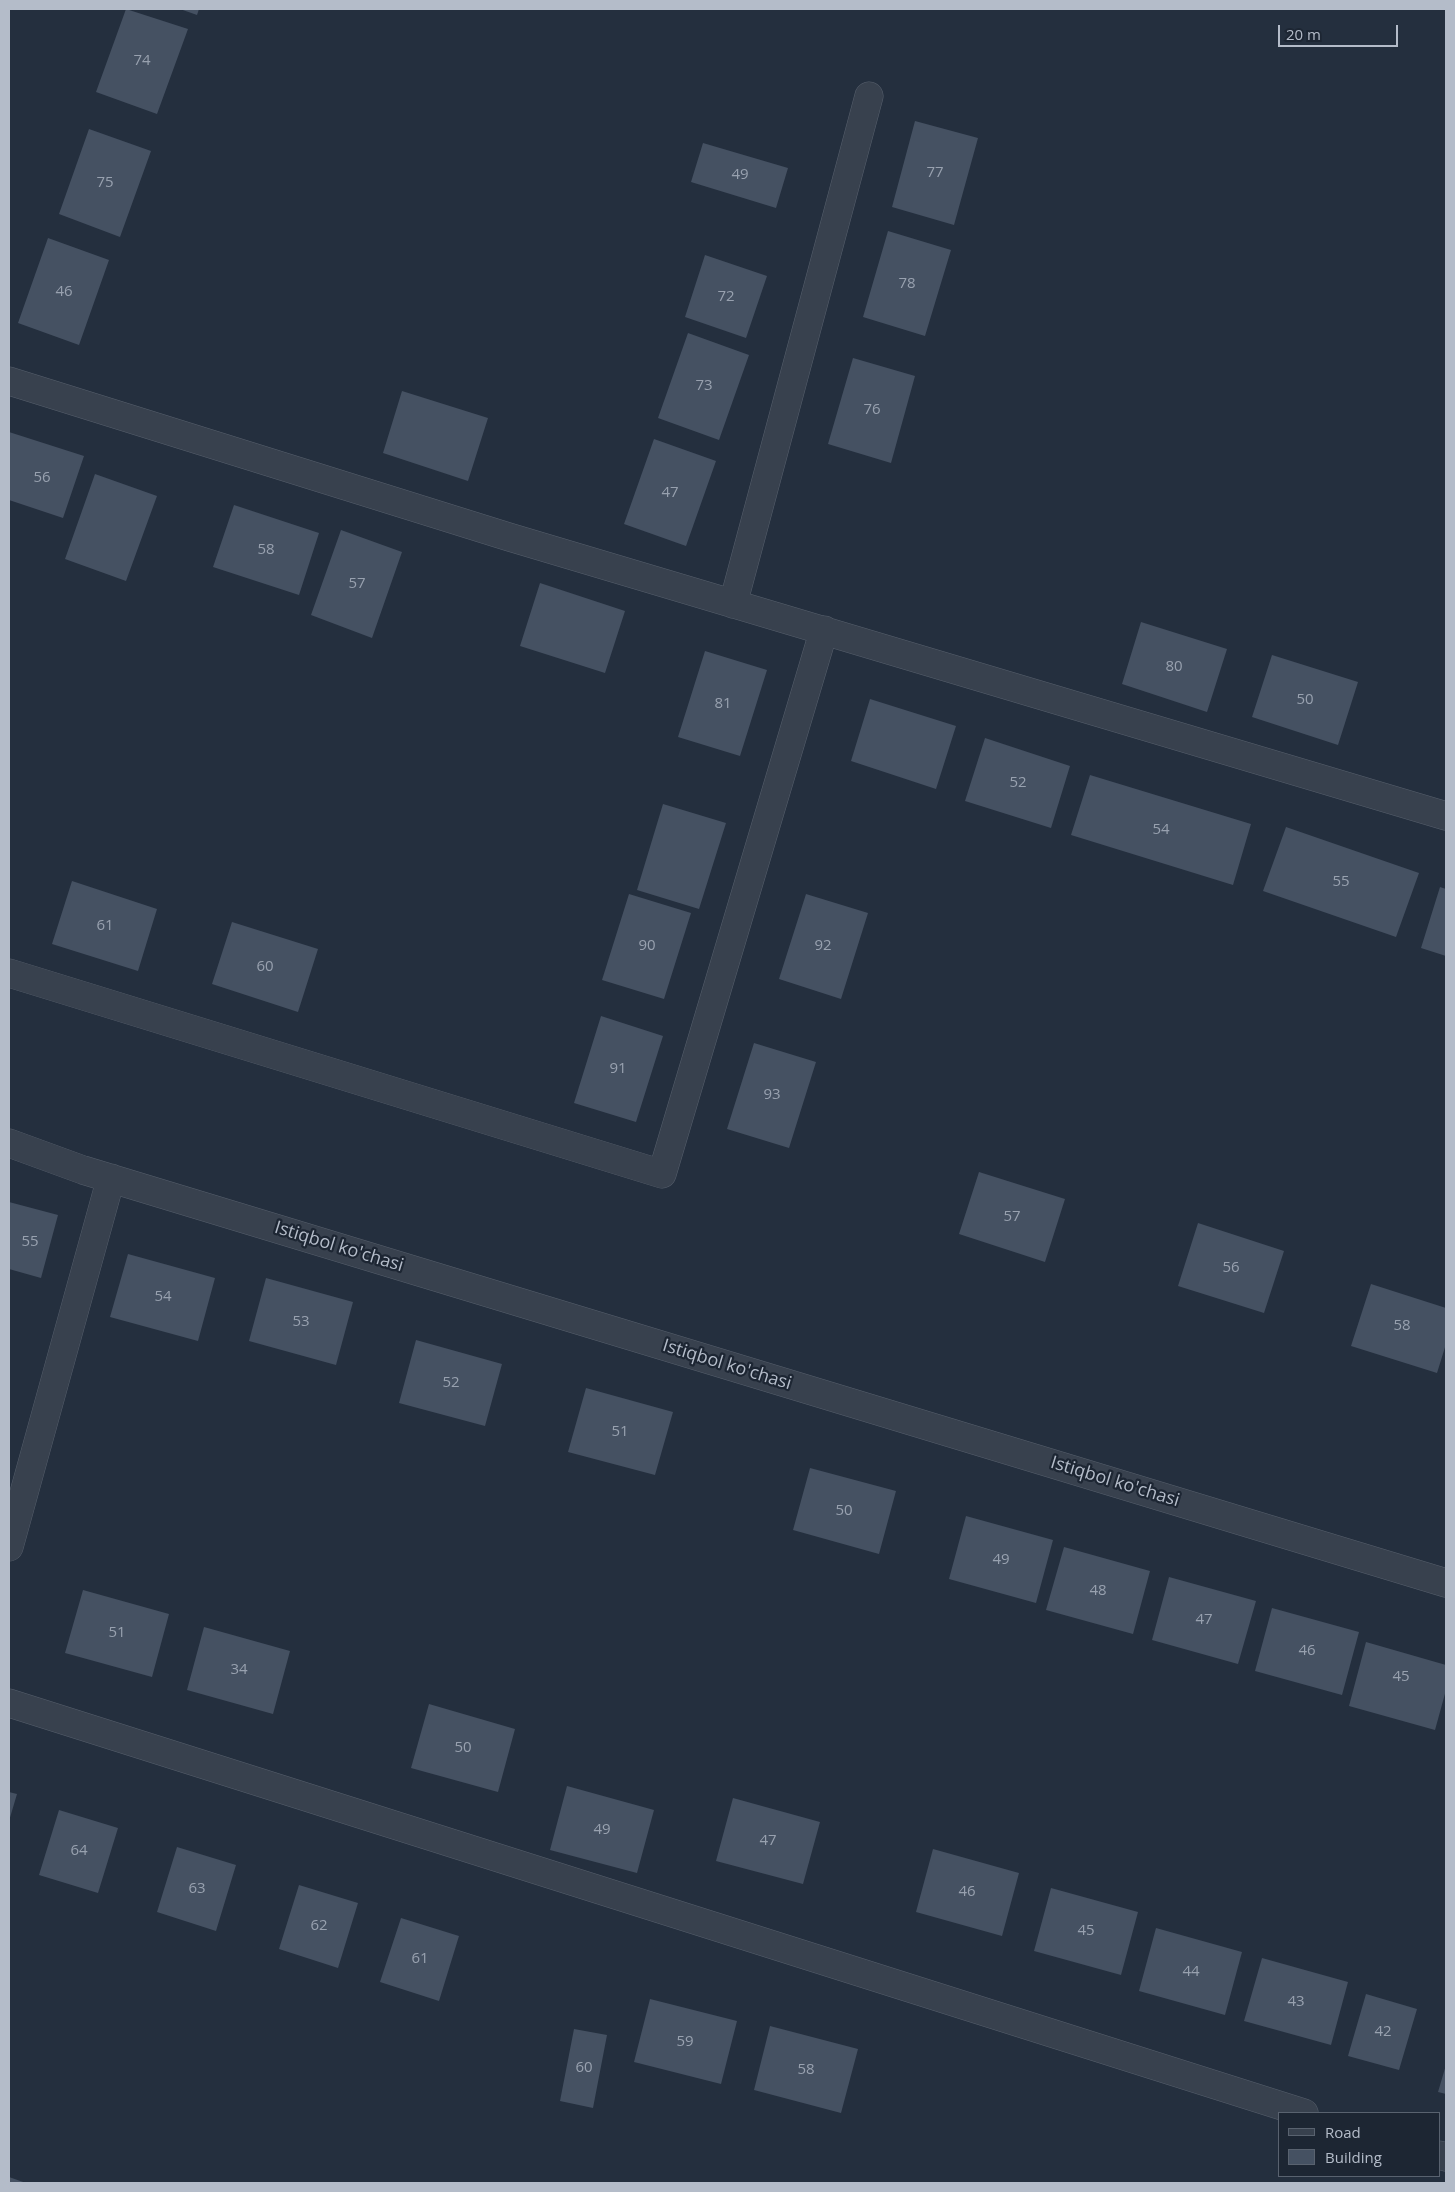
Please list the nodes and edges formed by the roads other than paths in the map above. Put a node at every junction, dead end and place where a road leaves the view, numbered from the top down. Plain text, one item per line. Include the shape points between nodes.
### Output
1 (869, 96) dead end
2 (9, 381) edge
3 (733, 604) junction
4 (824, 630) junction
5 (1446, 816) edge
6 (9, 973) edge
7 (9, 1144) edge
8 (111, 1178) junction
9 (9, 1547) edge
10 (1446, 1583) edge
11 (9, 1703) edge
12 (1301, 2112) edge

1 - 3 street
2 - 3 street
3 - 4 street
4 - 5 street
4 - 6 street via 662,1174
7 - 8 street, Istiqbol ko'chasi
8 - 9 street
8 - 10 street, Istiqbol ko'chasi
11 - 12 street

